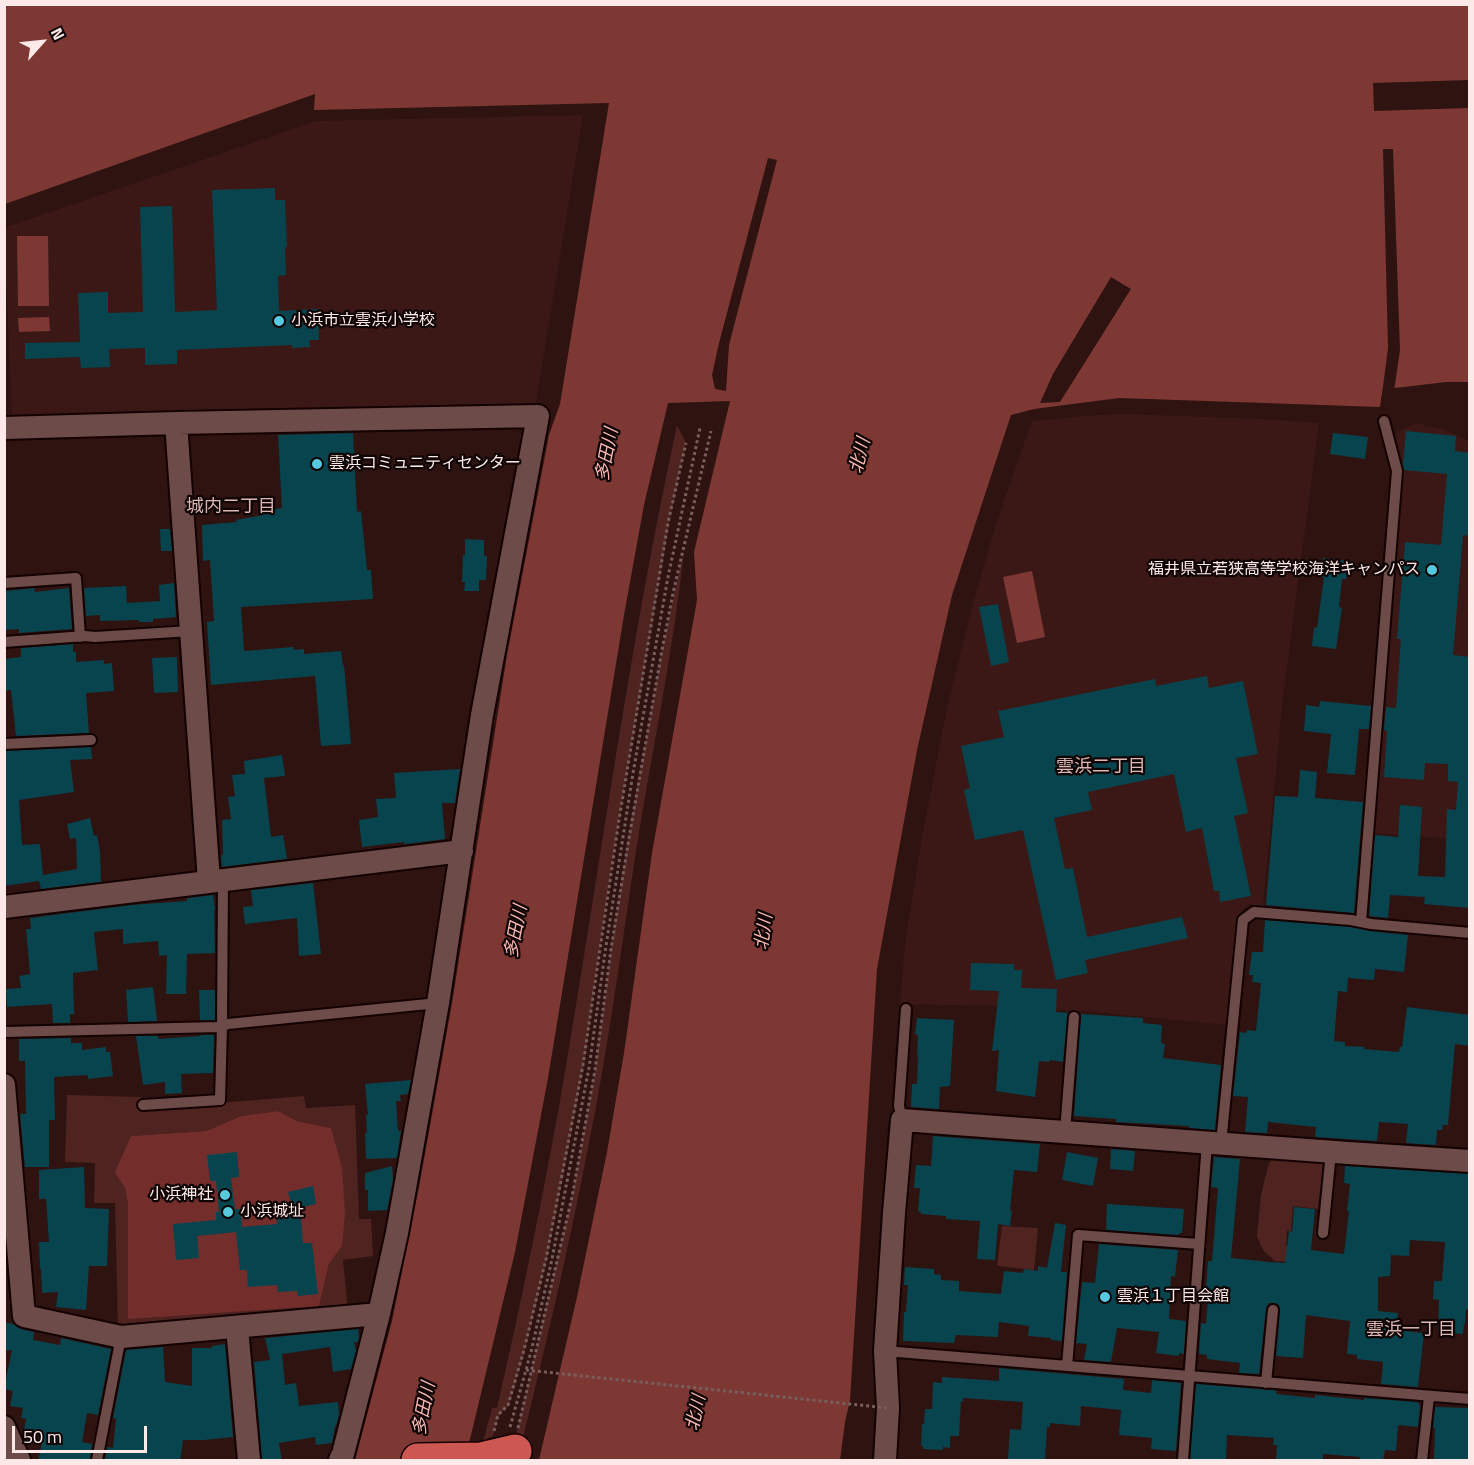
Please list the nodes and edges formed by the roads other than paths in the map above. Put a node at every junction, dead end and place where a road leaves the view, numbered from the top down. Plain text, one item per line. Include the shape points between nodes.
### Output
1 (1384, 421) dead end
2 (177, 423) junction
3 (4, 428) edge
4 (4, 583) edge
5 (191, 631) junction
6 (80, 637) junction
7 (4, 642) edge
8 (91, 740) dead end
9 (4, 744) edge
10 (462, 851) junction
11 (216, 880) junction
12 (4, 907) edge
13 (1360, 922) junction
14 (1470, 933) edge
15 (438, 1003) junction
16 (906, 1009) dead end
17 (1074, 1017) dead end
18 (222, 1026) junction
19 (4, 1032) edge
20 (4, 1085) edge
21 (143, 1105) dead end
22 (902, 1120) junction
23 (1065, 1132) junction
24 (1214, 1143) junction
25 (1330, 1152) junction
26 (1470, 1161) edge
27 (10, 1227) edge
28 (1323, 1233) dead end
29 (1199, 1245) junction
30 (1273, 1310) dead end
31 (379, 1314) junction
32 (237, 1328) junction
33 (121, 1337) junction
34 (885, 1351) junction
35 (1067, 1366) junction
36 (1190, 1376) junction
37 (1266, 1383) junction
38 (1429, 1396) junction
39 (1470, 1399) edge
40 (4, 1427) edge
41 (501, 1444) road end
42 (19, 1461) edge
43 (97, 1461) edge
44 (249, 1461) edge
45 (340, 1461) edge
46 (418, 1461) edge
47 (885, 1461) edge
48 (1183, 1461) edge
49 (1422, 1461) edge

1 - 13 lane via 1397,471
2 - 3 street
2 - 5 street
2 - 10 street via 538,416 482,716
4 - 6 lane via 76,578
5 - 6 lane
5 - 11 street
6 - 7 lane
8 - 9 lane
10 - 11 street
10 - 15 street
11 - 12 street
11 - 18 lane
13 - 14 lane
13 - 24 lane via 1254,912 1243,920
15 - 18 lane
15 - 31 street
16 - 22 lane via 899,1106
17 - 23 lane
18 - 19 lane
18 - 21 lane via 220,1100
20 - 27 street
22 - 23 street
22 - 34 street
23 - 24 street
24 - 25 street
24 - 29 lane
25 - 26 street
25 - 28 lane
27 - 33 street via 24,1316
29 - 35 lane via 1078,1235
29 - 36 lane
30 - 37 lane
31 - 32 street
31 - 45 street
32 - 33 street
32 - 44 street
33 - 43 lane
34 - 35 lane
34 - 47 street
35 - 36 lane
36 - 37 lane
36 - 48 lane
37 - 38 lane
38 - 39 lane
38 - 49 lane
40 - 42 street
41 - 46 highway

